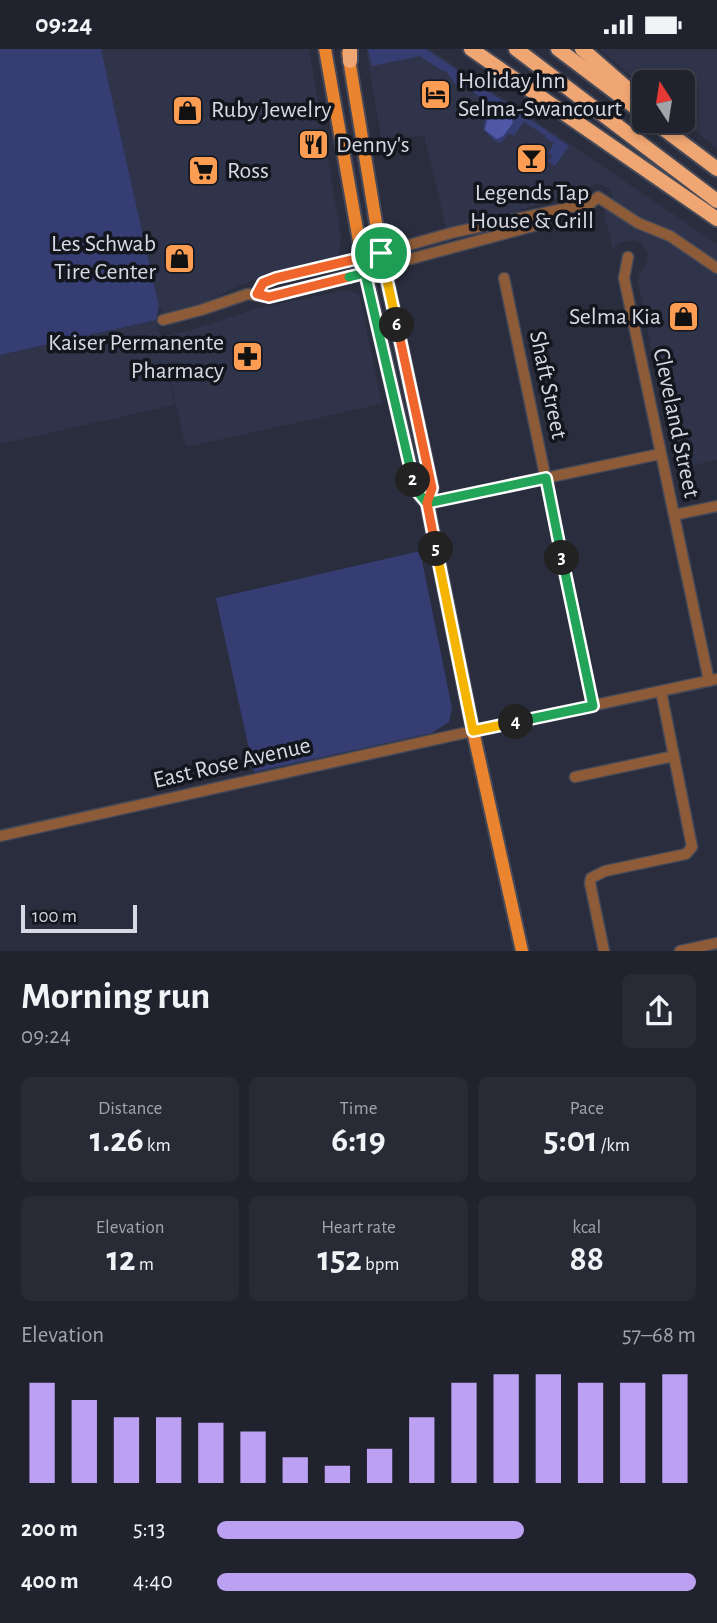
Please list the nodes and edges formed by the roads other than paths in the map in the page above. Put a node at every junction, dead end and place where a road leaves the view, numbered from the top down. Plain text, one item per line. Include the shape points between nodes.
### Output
1 (325, 49) edge
2 (471, 49) edge
3 (516, 49) edge
4 (558, 49) edge
5 (582, 49) edge
6 (349, 53) edge
7 (632, 93) edge
8 (632, 105) edge
9 (669, 133) edge
10 (678, 133) edge
11 (717, 168) edge
12 (717, 201) edge
13 (556, 210) junction
14 (717, 219) edge
15 (381, 253) junction
16 (628, 257) dead end
17 (362, 258) junction
18 (384, 267) junction
19 (717, 268) edge
20 (365, 273) junction
21 (505, 278) dead end
22 (257, 294) junction
23 (163, 320) dead end
24 (660, 454) junction
25 (546, 478) junction
26 (427, 503) junction
27 (717, 506) edge
28 (674, 515) junction
29 (713, 680) edge
30 (661, 691) junction
31 (593, 706) junction
32 (473, 731) junction
33 (674, 756) junction
34 (575, 777) dead end
35 (0, 837) edge
36 (717, 943) edge
37 (522, 951) edge
38 (604, 951) edge
39 (680, 951) edge

1 - 17 main road
2 - 14 highway
3 - 12 highway
4 - 8 highway
5 - 7 highway
6 - 15 main road
9 - 11 highway
10 - 11 highway
13 - 15 street
13 - 18 street via 537,225
13 - 19 street via 598,197
15 - 17 street
15 - 18 main road
16 - 24 street, Cleveland Street via 624,278
17 - 20 main road
17 - 22 street via 276,278 263,283
18 - 20 street
18 - 26 main road via 432,488
20 - 22 street via 269,297
20 - 26 main road via 416,490
21 - 25 street, Shaft Street
22 - 23 street
24 - 25 street
24 - 28 street, Cleveland Street
25 - 26 street
25 - 31 street, Shaft Street
26 - 32 main road
27 - 28 street
28 - 29 street, Cleveland Street
29 - 30 street, East Rose Avenue
30 - 31 street, East Rose Avenue
30 - 33 street
31 - 32 street, East Rose Avenue
32 - 35 street, East Rose Avenue
32 - 37 main road
33 - 34 street
33 - 38 street via 692,847 686,854 605,871 591,879
36 - 39 street

